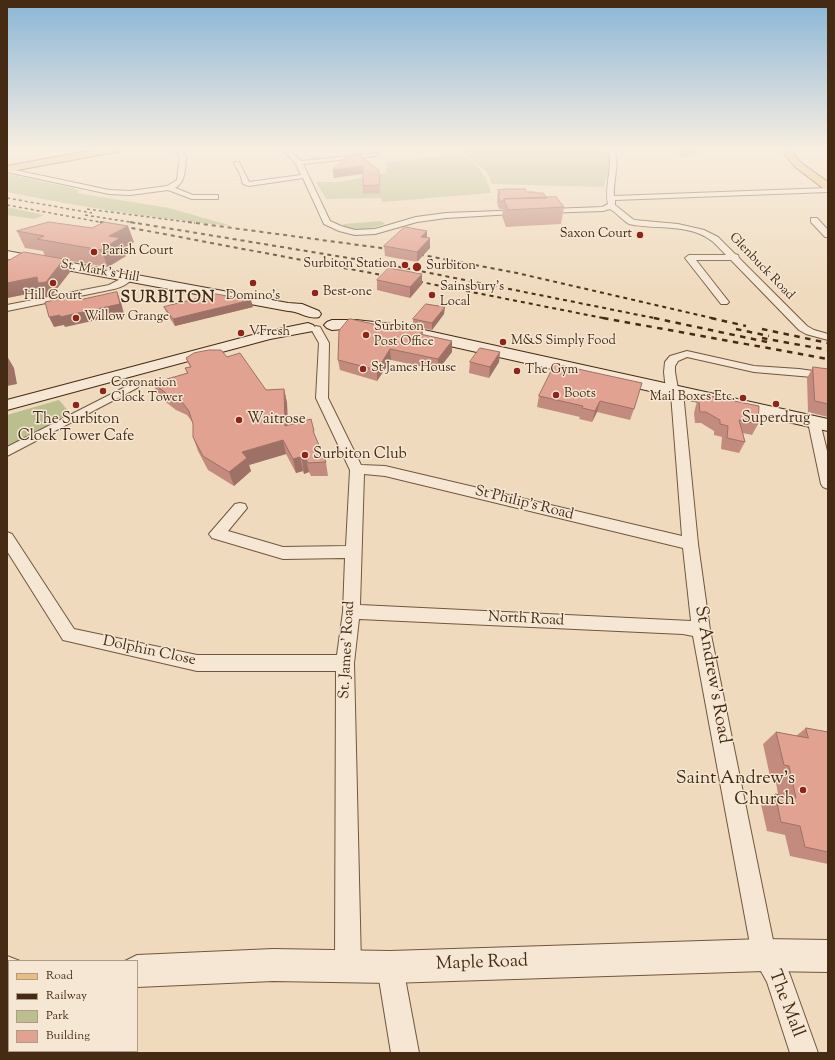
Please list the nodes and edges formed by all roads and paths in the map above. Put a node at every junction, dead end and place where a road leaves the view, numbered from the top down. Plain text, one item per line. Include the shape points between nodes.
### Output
1 (316, 197) edge
2 (610, 197) edge
3 (693, 197) edge
4 (611, 202) junction
5 (814, 220) dead end
6 (828, 235) edge
7 (682, 250) dead end
8 (7, 255) edge
9 (735, 257) junction
10 (689, 258) junction
11 (128, 278) junction
12 (724, 302) dead end
13 (7, 308) edge
14 (319, 324) junction
15 (828, 336) edge
16 (824, 375) edge
17 (133, 386) dead end
18 (674, 392) junction
19 (7, 405) edge
20 (821, 424) edge
21 (7, 452) edge
22 (357, 470) junction
23 (828, 484) edge
24 (240, 508) dead end
25 (7, 538) edge
26 (690, 544) junction
27 (353, 552) junction
28 (351, 612) junction
29 (701, 630) junction
30 (345, 663) junction
31 (764, 956) junction
32 (828, 956) edge
33 (348, 965) junction
34 (390, 967) junction
35 (138, 971) edge
36 (405, 1053) edge
37 (804, 1053) edge

1 - 4 street via 327,222 352,232 367,232 414,219 499,212 603,209
2 - 4 street
3 - 4 street
4 - 9 street, Glenbuck Road via 632,222 678,226 709,235
5 - 6 street
7 - 10 street
8 - 11 main road, St. Mark's Hill
9 - 10 street
9 - 15 street, Glenbuck Road via 803,328
10 - 12 street via 712,294
11 - 13 street via 111,287
11 - 14 main road, St. Mark's Hill via 288,307
14 - 18 main road via 345,323 401,330
14 - 19 main road via 269,334
14 - 22 street, St. James' Road via 322,398
16 - 18 street, St Andrew's Road via 754,369 687,354 671,360
17 - 21 street
18 - 20 main road
18 - 26 street, St Andrew's Road
20 - 23 street
22 - 26 street, St Philip's Road via 364,468 385,471
22 - 27 street, St. James' Road
24 - 27 street via 217,534 283,553
25 - 30 street, Dolphin Close via 69,636 197,663
26 - 29 street, St Andrew's Road
27 - 28 street, St. James' Road
28 - 29 street, North Road
28 - 30 street, St. James' Road
29 - 31 street, St Andrew's Road
30 - 33 street, St. James' Road
31 - 32 street, Maple Road
31 - 34 street, Maple Road
31 - 37 street, The Mall via 777,975
33 - 34 street, Maple Road
33 - 35 street, Maple Road
34 - 36 street

